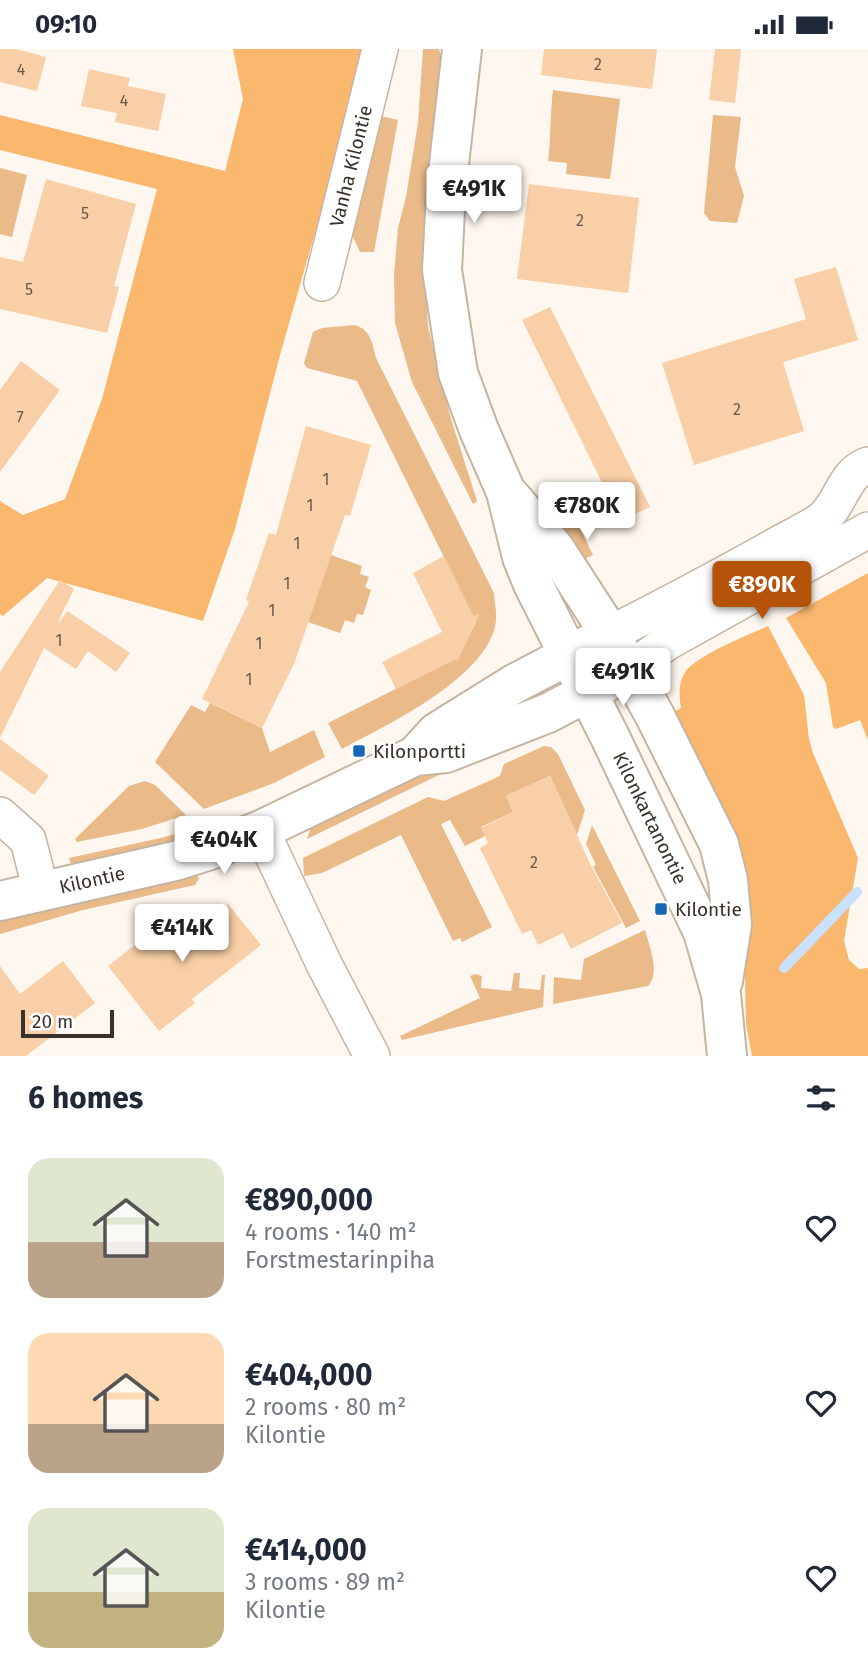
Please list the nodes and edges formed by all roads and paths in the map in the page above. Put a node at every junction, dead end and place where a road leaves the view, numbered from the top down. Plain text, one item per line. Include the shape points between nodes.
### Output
1 (380, 49) edge
2 (462, 49) edge
3 (321, 283) dead end
4 (868, 465) edge
5 (506, 492) junction
6 (868, 530) edge
7 (830, 533) junction
8 (751, 577) junction
9 (610, 634) junction
10 (568, 655) junction
11 (630, 670) junction
12 (588, 692) junction
13 (415, 756) junction
14 (0, 815) edge
15 (261, 830) junction
16 (41, 891) junction
17 (0, 901) edge
18 (721, 994) junction
19 (372, 1056) edge
20 (727, 1056) edge

1 - 3 street, Vanha Kilontie
2 - 5 street, Kilonkartanontie via 442,270 458,373
4 - 7 street via 849,479
5 - 9 street, Kilonkartanontie via 555,549
5 - 10 street, Kilonkartanontie via 522,557
6 - 7 street
7 - 8 street
8 - 9 street
8 - 11 street
9 - 10 street, Kilontie
9 - 11 street, Kilonkartanontie
10 - 12 street, Kilonkartanontie
10 - 13 street, Kilontie via 437,732
11 - 12 street, Kilontie
11 - 18 street, Kilonkartanontie via 719,844 732,925
12 - 13 street, Kilontie via 548,713 446,753
12 - 18 street, Kilonkartanontie via 703,932
13 - 15 street, Kilontie
14 - 16 street via 28,840
15 - 16 street, Kilontie via 175,861
15 - 19 street
16 - 17 street, Kilontie
18 - 20 street, Kilonkartanontie

